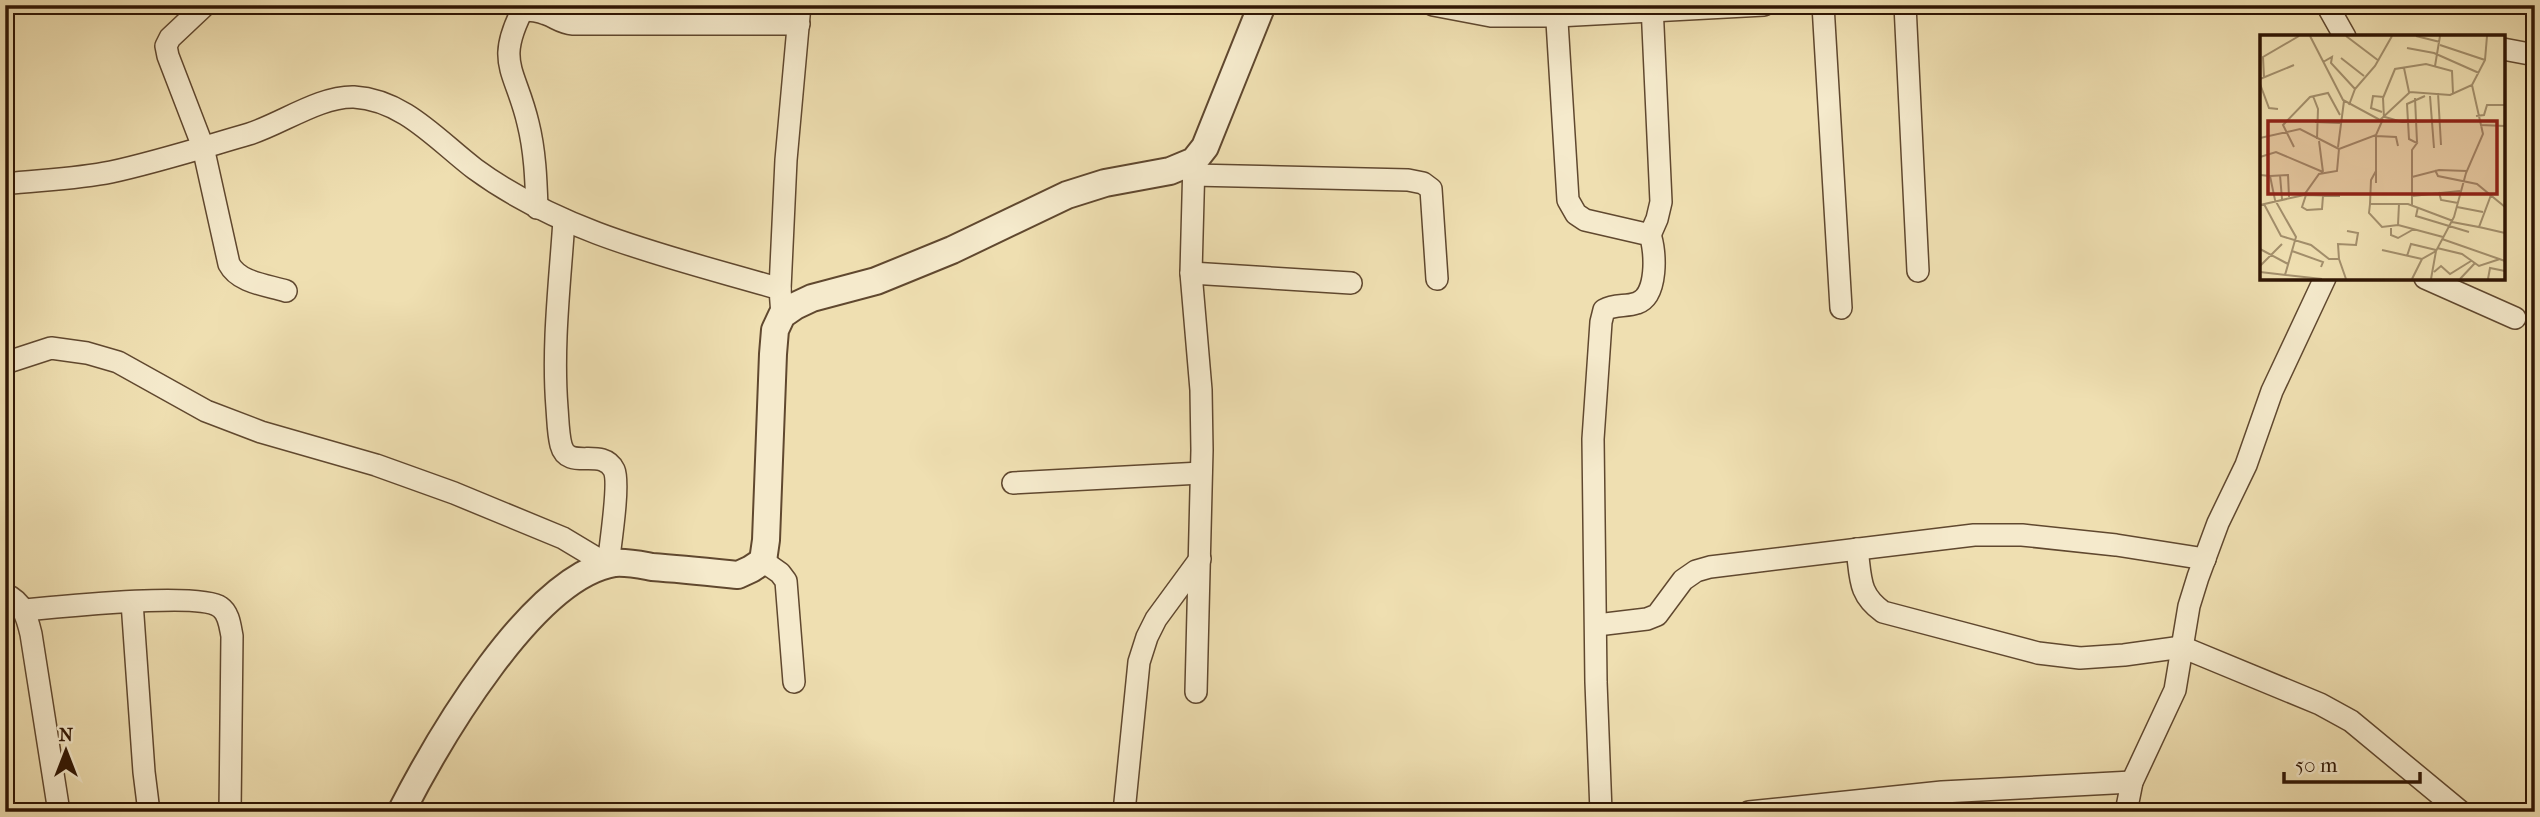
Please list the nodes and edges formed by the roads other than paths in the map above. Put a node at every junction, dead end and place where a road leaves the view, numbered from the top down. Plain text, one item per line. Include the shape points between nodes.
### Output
1 (205, 5) edge
2 (1262, 5) edge
3 (1433, 5) edge
4 (1764, 5) edge
5 (1823, 5) edge
6 (1905, 5) edge
7 (2327, 5) edge
8 (524, 7) edge
9 (1652, 8) edge
10 (1557, 11) edge
11 (799, 15) edge
12 (2344, 35) edge
13 (2505, 49) edge
14 (2535, 55) edge
15 (203, 147) junction
16 (1193, 168) junction
17 (5, 184) edge
18 (537, 208) junction
19 (564, 220) junction
20 (1650, 235) junction
21 (1918, 271) dead end
22 (1191, 273) junction
23 (1437, 279) dead end
24 (2324, 280) edge
25 (2430, 280) edge
26 (1351, 283) dead end
27 (780, 289) junction
28 (286, 291) dead end
29 (1841, 308) dead end
30 (782, 315) junction
31 (2515, 318) dead end
32 (5, 363) edge
33 (1202, 473) junction
34 (1013, 483) dead end
35 (1857, 549) junction
36 (1200, 559) junction
37 (2205, 559) junction
38 (763, 561) junction
39 (608, 565) junction
40 (5, 594) edge
41 (132, 602) junction
42 (25, 610) junction
43 (1597, 625) junction
44 (2182, 647) junction
45 (794, 682) dead end
46 (1196, 692) dead end
47 (2132, 782) junction
48 (1900, 804) edge
49 (59, 812) edge
50 (149, 812) edge
51 (229, 812) edge
52 (401, 812) edge
53 (1124, 812) edge
54 (1601, 812) edge
55 (1749, 812) edge
56 (2126, 812) edge
57 (2462, 812) edge

1 - 15 street via 166,46
2 - 16 street
3 - 10 street via 1491,16
4 - 9 street
5 - 29 street
6 - 21 street
7 - 12 street
8 - 11 street via 573,24
8 - 18 street via 508,42 509,64 534,149
9 - 10 street
9 - 20 street via 1661,202
10 - 20 street via 1568,200 1585,220
11 - 27 street
13 - 14 street
15 - 17 street via 110,173
15 - 18 street via 253,133 329,101 352,97 382,102 408,114 476,169
15 - 28 street via 234,272
16 - 22 street
16 - 23 street via 1423,183 1431,189
16 - 30 street via 1105,183 1067,195 952,250 876,281 812,298
18 - 19 street
19 - 27 street
19 - 39 street via 555,384 560,442 570,458 596,458 614,470
20 - 43 street via 1654,247 1647,295 1638,303 1604,310 1601,322 1592,439
22 - 26 street
22 - 33 street via 1201,390
24 - 37 street via 2272,391
25 - 31 street
27 - 30 street
30 - 38 street via 774,342
32 - 39 street via 51,348 118,362 206,411 454,493 563,538
33 - 34 street
33 - 36 street
35 - 37 street via 1974,535 2022,535
35 - 43 street via 1696,571 1683,580 1657,615
35 - 44 street via 1862,589 1869,602 1883,612 2049,654 2091,657
36 - 46 street
36 - 53 street via 1156,619 1139,662
37 - 44 street via 2189,606
38 - 39 street via 738,575
38 - 45 street via 786,581
39 - 52 street via 590,570 561,590 485,671
40 - 42 street
41 - 42 street
41 - 50 street
41 - 51 street via 210,601 223,608 229,620
42 - 49 street
43 - 54 street
44 - 47 street via 2175,690
44 - 57 street via 2351,721
47 - 48 street
47 - 56 street
48 - 55 street

